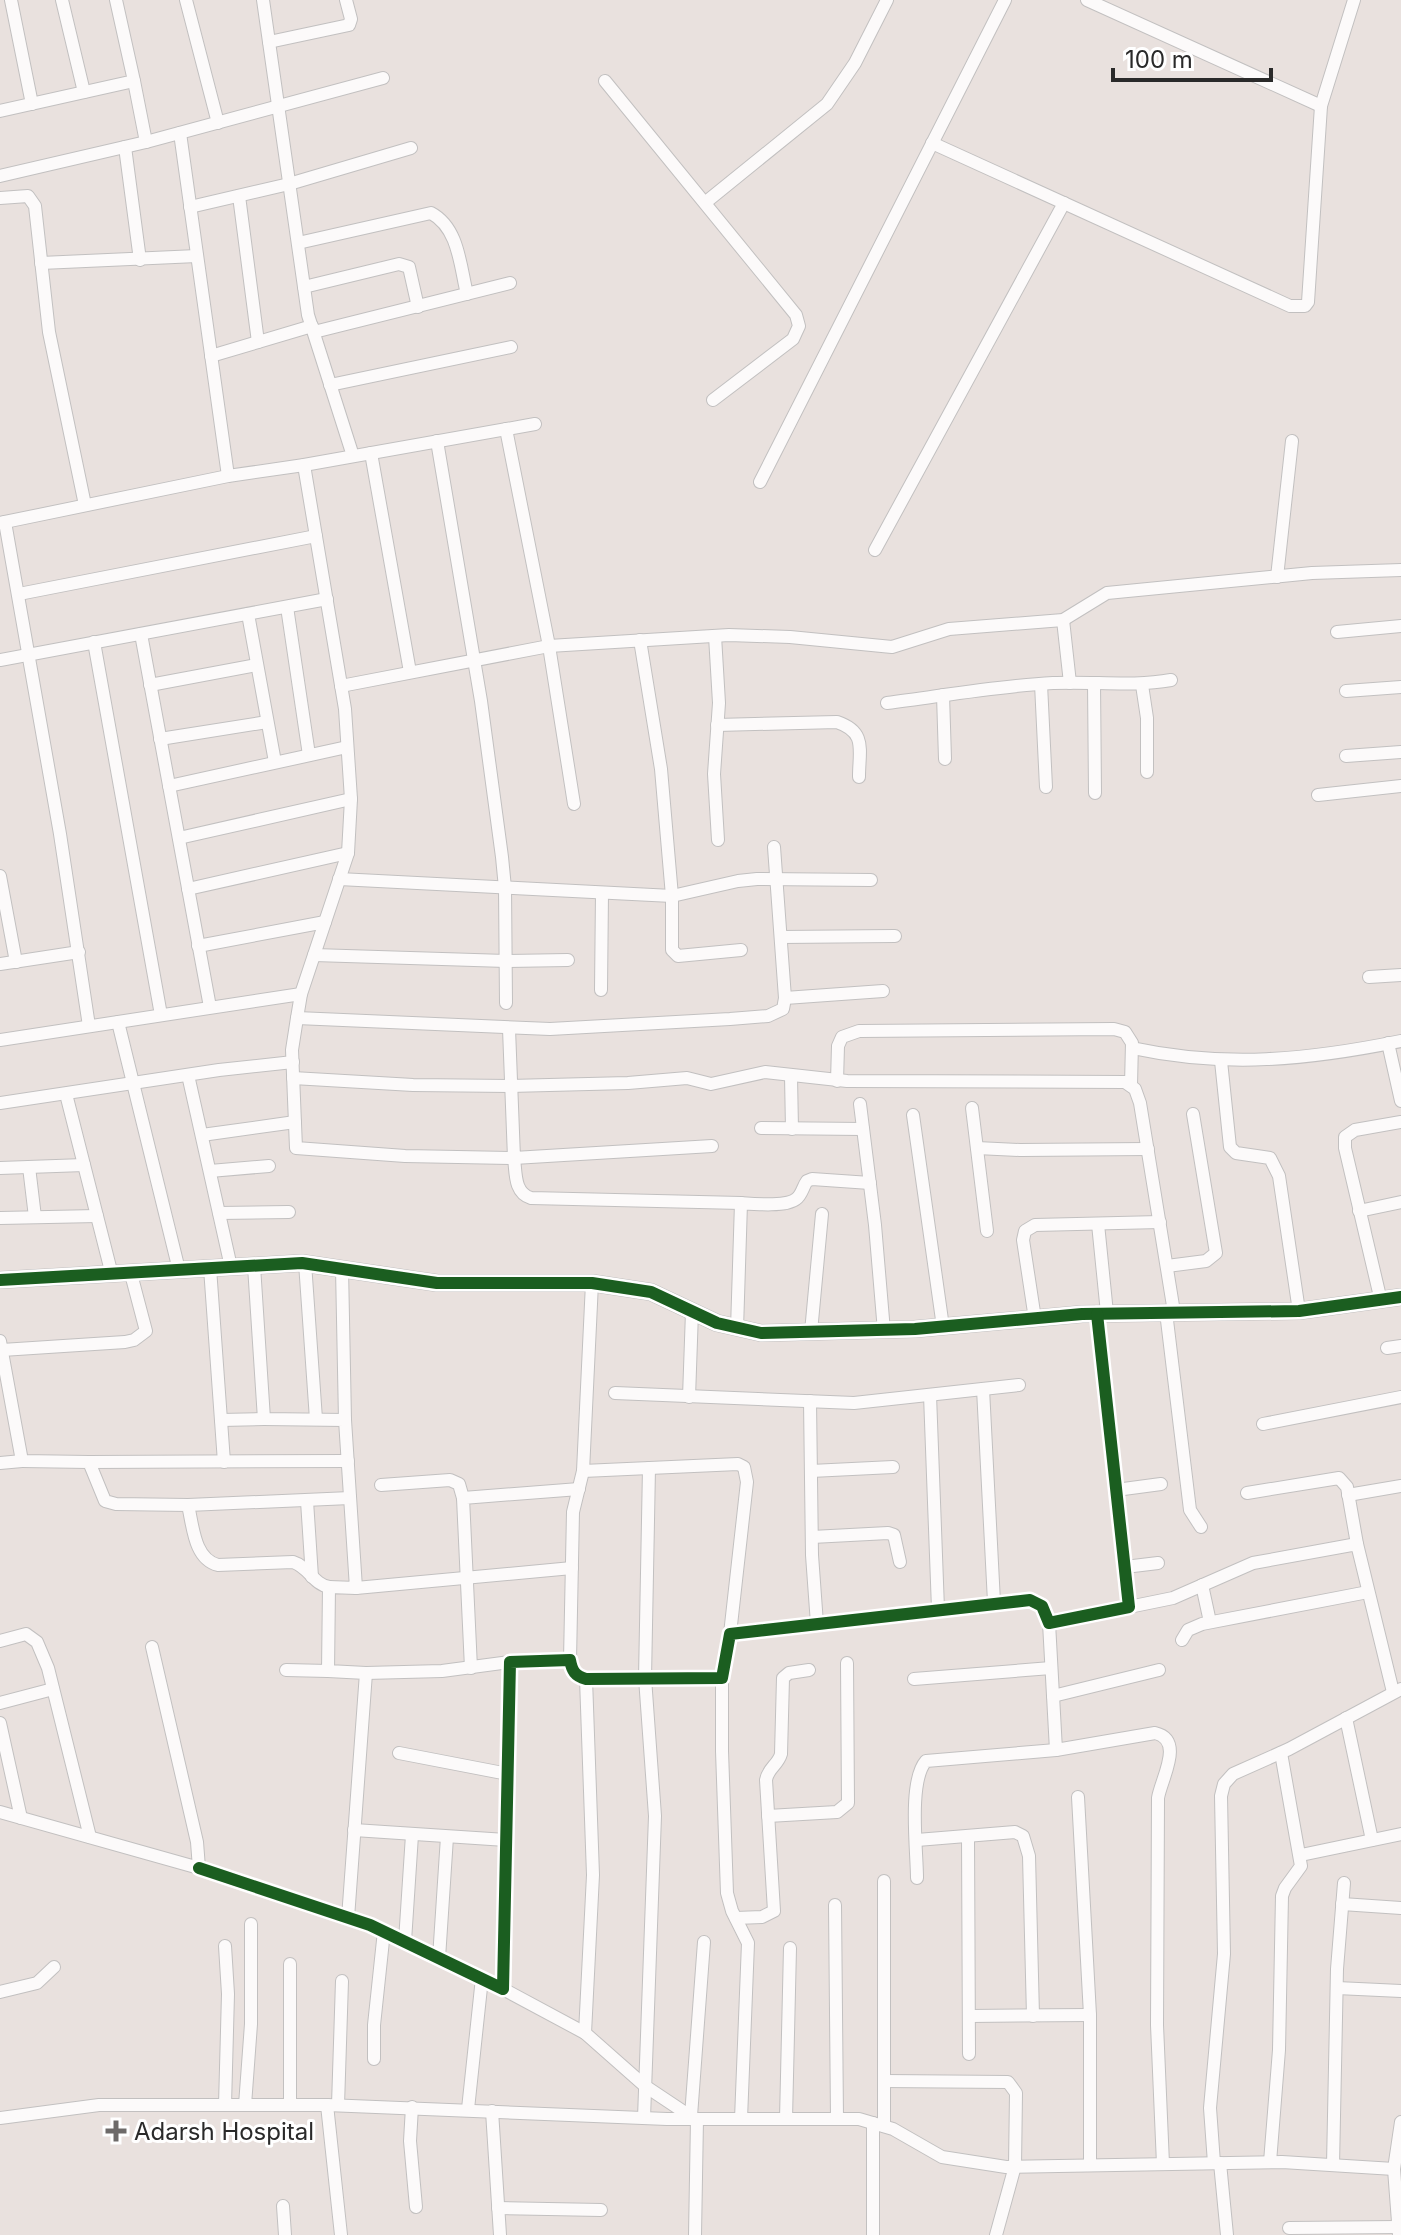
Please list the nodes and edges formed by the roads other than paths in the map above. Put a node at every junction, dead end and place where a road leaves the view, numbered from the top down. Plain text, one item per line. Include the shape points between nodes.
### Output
1 (11, 0) edge
2 (62, 0) edge
3 (116, 0) edge
4 (186, 0) edge
5 (263, 0) edge
6 (346, 0) edge
7 (887, 0) edge
8 (1005, 0) edge
9 (1087, 0) edge
10 (1354, 0) edge
11 (269, 42) junction
12 (383, 78) dead end
13 (134, 81) junction
14 (605, 81) dead end
15 (84, 92) junction
16 (32, 104) junction
17 (1321, 106) junction
18 (277, 108) junction
19 (0, 111) edge
20 (218, 123) junction
21 (180, 133) junction
22 (146, 142) junction
23 (932, 143) junction
24 (125, 147) junction
25 (411, 148) dead end
26 (0, 176) edge
27 (289, 184) junction
28 (239, 196) junction
29 (0, 198) edge
30 (706, 202) junction
31 (1064, 203) junction
32 (190, 207) junction
33 (298, 243) junction
34 (197, 256) junction
35 (140, 260) junction
36 (41, 263) junction
37 (510, 283) dead end
38 (304, 287) junction
39 (467, 294) junction
40 (418, 307) junction
41 (313, 329) junction
42 (258, 342) junction
43 (511, 347) dead end
44 (211, 356) junction
45 (330, 385) junction
46 (713, 400) dead end
47 (535, 424) dead end
48 (506, 429) junction
49 (437, 441) junction
50 (1292, 441) dead end
51 (371, 453) junction
52 (353, 456) junction
53 (304, 465) junction
54 (228, 476) junction
55 (760, 482) dead end
56 (85, 505) junction
57 (2, 522) edge
58 (316, 536) junction
59 (875, 550) dead end
60 (1401, 570) edge
61 (1277, 577) junction
62 (19, 594) junction
63 (327, 599) junction
64 (287, 607) junction
65 (248, 614) junction
66 (1063, 620) junction
67 (1401, 626) edge
68 (1337, 632) dead end
69 (141, 634) junction
70 (715, 636) junction
71 (640, 640) junction
72 (94, 642) junction
73 (549, 646) junction
74 (30, 654) junction
75 (0, 660) edge
76 (474, 660) junction
77 (257, 665) junction
78 (410, 672) junction
79 (1171, 680) dead end
80 (1070, 683) junction
81 (1094, 683) junction
82 (1041, 684) junction
83 (150, 685) junction
84 (1142, 685) junction
85 (341, 686) junction
86 (1401, 687) edge
87 (1346, 691) dead end
88 (943, 695) junction
89 (887, 703) dead end
90 (267, 722) junction
91 (717, 725) junction
92 (160, 739) junction
93 (347, 747) junction
94 (1401, 752) edge
95 (309, 755) junction
96 (1346, 756) dead end
97 (945, 759) dead end
98 (275, 762) junction
99 (1147, 772) dead end
100 (859, 777) dead end
101 (169, 786) junction
102 (1401, 786) edge
103 (1046, 787) dead end
104 (1095, 793) dead end
105 (1318, 795) dead end
106 (351, 799) junction
107 (574, 804) dead end
108 (179, 838) junction
109 (718, 840) dead end
110 (774, 847) dead end
111 (348, 853) junction
112 (0, 876) edge
113 (339, 879) junction
114 (776, 879) junction
115 (871, 880) dead end
116 (505, 888) junction
117 (188, 889) junction
118 (602, 893) junction
119 (672, 896) junction
120 (325, 922) junction
121 (895, 936) dead end
122 (781, 937) junction
123 (198, 946) junction
124 (741, 950) dead end
125 (79, 952) junction
126 (314, 955) junction
127 (568, 960) dead end
128 (506, 961) junction
129 (16, 962) junction
130 (0, 964) edge
131 (1401, 975) edge
132 (1369, 977) dead end
133 (601, 990) dead end
134 (883, 991) dead end
135 (301, 994) junction
136 (785, 998) junction
137 (506, 1003) dead end
138 (210, 1007) junction
139 (161, 1015) junction
140 (297, 1018) junction
141 (118, 1022) junction
142 (89, 1026) junction
143 (509, 1029) junction
144 (0, 1040) edge
145 (1394, 1042) edge
146 (1132, 1048) junction
147 (1221, 1061) junction
148 (293, 1062) junction
149 (188, 1075) junction
150 (791, 1076) junction
151 (293, 1078) junction
152 (837, 1081) junction
153 (133, 1083) junction
154 (1131, 1085) junction
155 (510, 1086) junction
156 (66, 1094) junction
157 (1401, 1101) edge
158 (0, 1103) edge
159 (860, 1104) dead end
160 (972, 1108) dead end
161 (1193, 1114) dead end
162 (913, 1115) dead end
163 (295, 1122) junction
164 (1401, 1122) edge
165 (761, 1128) dead end
166 (792, 1129) junction
167 (863, 1129) junction
168 (202, 1135) junction
169 (712, 1146) dead end
170 (977, 1148) junction
171 (1148, 1149) junction
172 (514, 1158) junction
173 (84, 1165) junction
174 (269, 1166) dead end
175 (29, 1167) junction
176 (0, 1168) edge
177 (210, 1171) junction
178 (870, 1183) junction
179 (1401, 1202) edge
180 (741, 1203) junction
181 (1359, 1211) junction
182 (289, 1212) dead end
183 (219, 1213) junction
184 (822, 1214) dead end
185 (97, 1216) junction
186 (35, 1217) junction
187 (0, 1218) edge
188 (1160, 1222) junction
189 (1098, 1224) junction
190 (987, 1231) dead end
191 (305, 1263) junction
192 (254, 1266) junction
193 (1167, 1266) junction
194 (231, 1267) junction
195 (210, 1268) junction
196 (342, 1268) junction
197 (179, 1270) junction
198 (131, 1274) junction
199 (112, 1275) junction
200 (0, 1280) edge
201 (592, 1283) junction
202 (1401, 1297) edge
203 (1381, 1301) junction
204 (1299, 1311) junction
205 (692, 1312) junction
206 (1170, 1312) junction
207 (1102, 1313) junction
208 (1035, 1319) junction
209 (943, 1327) junction
210 (737, 1329) junction
211 (884, 1331) junction
212 (811, 1332) junction
213 (1, 1346) edge
214 (1401, 1346) edge
215 (1387, 1348) dead end
216 (1019, 1385) dead end
217 (983, 1389) junction
218 (615, 1393) dead end
219 (930, 1395) junction
220 (689, 1397) junction
221 (1401, 1397) edge
222 (810, 1401) junction
223 (14, 1416) junction
224 (0, 1418) edge
225 (264, 1419) junction
226 (316, 1419) junction
227 (221, 1420) junction
228 (345, 1420) junction
229 (1263, 1424) dead end
230 (22, 1461) junction
231 (348, 1461) junction
232 (89, 1462) junction
233 (224, 1462) junction
234 (0, 1463) edge
235 (893, 1467) dead end
236 (649, 1468) junction
237 (583, 1471) junction
238 (811, 1471) junction
239 (1161, 1484) dead end
240 (381, 1485) dead end
241 (1401, 1486) edge
242 (579, 1489) junction
243 (1116, 1490) junction
244 (1247, 1493) dead end
245 (1348, 1495) junction
246 (350, 1498) junction
247 (463, 1498) junction
248 (307, 1501) junction
249 (188, 1505) junction
250 (1201, 1527) dead end
251 (812, 1537) junction
252 (1357, 1544) junction
253 (900, 1562) dead end
254 (1158, 1563) dead end
255 (1125, 1567) junction
256 (572, 1568) junction
257 (312, 1577) junction
258 (469, 1579) junction
259 (1202, 1585) junction
260 (329, 1587) junction
261 (356, 1588) junction
262 (1368, 1592) junction
263 (994, 1602) junction
264 (1129, 1607) junction
265 (938, 1609) junction
266 (1210, 1622) junction
267 (1049, 1623) junction
268 (817, 1624) junction
269 (730, 1634) junction
270 (1182, 1640) dead end
271 (0, 1641) edge
272 (152, 1647) dead end
273 (570, 1660) junction
274 (510, 1662) junction
275 (847, 1663) dead end
276 (471, 1668) junction
277 (1051, 1668) junction
278 (286, 1670) dead end
279 (809, 1670) dead end
280 (1159, 1670) dead end
281 (328, 1671) junction
282 (366, 1673) junction
283 (645, 1678) junction
284 (722, 1678) junction
285 (586, 1679) junction
286 (914, 1679) dead end
287 (53, 1689) junction
288 (1397, 1691) edge
289 (1053, 1696) junction
290 (0, 1703) edge
291 (1346, 1718) junction
292 (0, 1723) edge
293 (1056, 1750) junction
294 (399, 1753) dead end
295 (1281, 1753) junction
296 (508, 1774) junction
297 (1078, 1797) dead end
298 (0, 1812) edge
299 (768, 1816) junction
300 (21, 1818) junction
301 (354, 1830) junction
302 (1401, 1834) edge
303 (412, 1835) junction
304 (968, 1836) junction
305 (90, 1837) junction
306 (447, 1837) junction
307 (506, 1840) junction
308 (917, 1840) junction
309 (1372, 1840) junction
310 (1301, 1855) junction
311 (199, 1868) junction
312 (917, 1878) dead end
313 (884, 1881) dead end
314 (1344, 1883) dead end
315 (1342, 1904) junction
316 (835, 1905) dead end
317 (1401, 1908) edge
318 (348, 1918) junction
319 (736, 1918) junction
320 (251, 1924) dead end
321 (384, 1931) junction
322 (405, 1941) junction
323 (704, 1942) dead end
324 (225, 1946) dead end
325 (790, 1948) dead end
326 (439, 1958) junction
327 (290, 1964) dead end
328 (54, 1967) dead end
329 (482, 1978) junction
330 (342, 1981) dead end
331 (1337, 1988) junction
332 (503, 1989) junction
333 (1401, 1991) edge
334 (0, 1992) edge
335 (1090, 2015) junction
336 (970, 2016) junction
337 (1033, 2016) junction
338 (227, 2023) junction
339 (251, 2024) junction
340 (585, 2033) junction
341 (969, 2054) dead end
342 (374, 2059) dead end
343 (884, 2081) junction
344 (645, 2086) junction
345 (225, 2105) junction
346 (245, 2105) junction
347 (290, 2105) junction
348 (333, 2105) junction
349 (412, 2107) junction
350 (468, 2109) junction
351 (492, 2111) junction
352 (0, 2118) edge
353 (644, 2118) junction
354 (694, 2118) junction
355 (741, 2119) junction
356 (786, 2119) junction
357 (837, 2119) junction
358 (1401, 2122) edge
359 (878, 2124) junction
360 (1270, 2162) junction
361 (1217, 2163) junction
362 (1163, 2164) junction
363 (1090, 2165) junction
364 (1333, 2165) junction
365 (1015, 2166) junction
366 (1397, 2175) edge
367 (283, 2206) dead end
368 (416, 2207) dead end
369 (498, 2208) junction
370 (601, 2210) dead end
371 (1289, 2228) dead end
372 (1398, 2231) edge
373 (285, 2235) edge
374 (341, 2235) edge
375 (500, 2235) edge
376 (695, 2235) edge
377 (873, 2235) edge
378 (996, 2235) edge
379 (1227, 2235) edge

1 - 16 street
2 - 15 street
3 - 13 street
4 - 20 street
5 - 11 street
6 - 11 street via 349,25
7 - 30 street via 827,104
8 - 23 street
9 - 17 street
10 - 17 street
11 - 18 street
12 - 18 street
13 - 15 street
13 - 22 street
14 - 30 street
15 - 16 street
16 - 19 street
17 - 31 street via 1305,306 1290,306
18 - 20 street
18 - 27 street
20 - 21 street
21 - 22 street
21 - 32 street
22 - 24 street
23 - 31 street
23 - 55 street
24 - 26 street
24 - 35 street
25 - 27 street
27 - 28 street
27 - 33 street
28 - 32 street
28 - 42 street
29 - 36 street via 31,198
30 - 46 street via 796,315 799,326 793,339
31 - 59 street
32 - 34 street
33 - 38 street
33 - 39 street via 431,213 452,233
34 - 35 street
34 - 44 street
35 - 36 street
36 - 56 street via 49,332
37 - 39 street
38 - 40 street via 399,264 413,273
38 - 41 street
39 - 40 street
40 - 41 street
41 - 42 street
41 - 45 street
42 - 44 street
43 - 45 street
44 - 54 street
45 - 52 street
47 - 48 street
48 - 49 street
48 - 73 street
49 - 51 street
49 - 76 street
50 - 61 street
51 - 52 street
51 - 78 street
52 - 53 street
53 - 54 street
53 - 58 street
54 - 56 street
56 - 57 street
57 - 62 street
58 - 62 street
58 - 63 street
60 - 61 street
61 - 66 street via 1107,593
62 - 74 street
63 - 64 street
63 - 85 street
64 - 65 street
64 - 95 street
65 - 69 street
65 - 77 street
66 - 70 street via 949,629 892,647
66 - 80 street
67 - 68 street
69 - 72 street
69 - 83 street
70 - 71 street
70 - 91 street
71 - 73 street
71 - 119 street via 661,769
72 - 74 street
72 - 139 street
73 - 76 street
73 - 107 street
74 - 75 street
74 - 125 street
76 - 78 street
76 - 116 street
77 - 83 street
77 - 90 street
78 - 85 street
79 - 84 street
80 - 81 street
80 - 82 street
81 - 84 street
81 - 104 street
82 - 88 street
82 - 103 street
83 - 92 street
84 - 99 street
85 - 93 street
86 - 87 street
88 - 89 street
88 - 97 street
90 - 92 street
90 - 98 street
91 - 100 street via 849,726 858,740
91 - 109 street
92 - 101 street
93 - 95 street
93 - 106 street
94 - 96 street
95 - 98 street
98 - 101 street
101 - 108 street
102 - 105 street
106 - 108 street
106 - 111 street
108 - 117 street
110 - 114 street
111 - 113 street
111 - 117 street
112 - 129 street
113 - 116 street
113 - 120 street
114 - 115 street
114 - 119 street via 738,881
114 - 122 street
116 - 118 street
116 - 128 street
117 - 123 street
118 - 119 street
118 - 133 street
119 - 124 street via 670,945 678,956
120 - 123 street
120 - 126 street
121 - 122 street
122 - 136 street
123 - 138 street
125 - 129 street
125 - 142 street
126 - 128 street
126 - 135 street
127 - 128 street
128 - 137 street
129 - 130 street
131 - 132 street
134 - 136 street
135 - 138 street
135 - 140 street
136 - 143 street via 783,1009 768,1016
138 - 139 street
139 - 141 street
140 - 143 street
140 - 148 street
141 - 142 street
141 - 153 street
142 - 144 street
143 - 155 street
145 - 147 street via 1337,1054
145 - 157 street
146 - 147 street
146 - 152 street via 1130,1037 1114,1029 859,1031 842,1037 838,1046
146 - 154 street
147 - 204 street via 1230,1147 1236,1153 1270,1158 1279,1176
148 - 149 street
148 - 151 street
149 - 153 street
149 - 168 street
150 - 152 street
150 - 155 street via 765,1072 711,1084 687,1078
150 - 166 street
151 - 155 street
151 - 163 street
152 - 154 street
153 - 156 street
153 - 197 street
154 - 171 street via 1140,1103
155 - 172 street
156 - 158 street
156 - 173 street
159 - 167 street
160 - 170 street
161 - 193 street via 1216,1253 1206,1261
162 - 209 street
163 - 168 street
163 - 172 street via 296,1148
164 - 181 street via 1355,1130 1345,1137
165 - 166 street
166 - 167 street
167 - 178 street
168 - 177 street
169 - 172 street
170 - 171 street
170 - 190 street
171 - 188 street
172 - 180 street via 518,1188 531,1198
173 - 175 street
173 - 185 street
174 - 177 street
175 - 176 street
175 - 186 street
177 - 183 street
178 - 180 street via 812,1179 792,1201
178 - 211 street
179 - 181 street
180 - 210 street
181 - 203 street
182 - 183 street
183 - 194 street
184 - 212 street
185 - 186 street
185 - 199 street
186 - 187 street
188 - 189 street
188 - 193 street
189 - 207 street
189 - 208 street via 1035,1225 1025,1231
191 - 192 street
191 - 196 street
191 - 226 street
192 - 194 street
192 - 225 street
193 - 206 street
194 - 195 street
195 - 197 street
195 - 227 street
196 - 201 street via 437,1283
196 - 228 street
197 - 198 street
198 - 199 street
198 - 213 street via 145,1322 142,1336 125,1342
199 - 200 street
201 - 205 street via 651,1292
201 - 237 street
202 - 203 street
203 - 204 street
204 - 206 street
205 - 210 street
205 - 220 street
206 - 207 street
206 - 250 street via 1190,1510
207 - 208 street
207 - 243 street
208 - 209 street
209 - 211 street
210 - 212 street
211 - 212 street
213 - 223 street
214 - 215 street
216 - 217 street
217 - 219 street
217 - 263 street
218 - 220 street
219 - 222 street via 854,1403
219 - 265 street
220 - 222 street
221 - 229 street
222 - 238 street
223 - 224 street
223 - 230 street
225 - 226 street
225 - 227 street
226 - 228 street
227 - 233 street
228 - 231 street
230 - 232 street
230 - 234 street
231 - 233 street
231 - 246 street
232 - 233 street
232 - 249 street via 105,1501
235 - 238 street
236 - 237 street
236 - 269 street via 738,1464 747,1473
236 - 283 street
237 - 242 street
238 - 251 street
239 - 243 street
240 - 247 street via 456,1481
241 - 245 street
242 - 247 street
242 - 256 street
243 - 255 street
244 - 245 street via 1339,1478
245 - 252 street
246 - 248 street
246 - 261 street
247 - 258 street
248 - 249 street
248 - 257 street
249 - 257 street via 204,1560 218,1565 293,1562
251 - 253 street via 888,1533 894,1535
251 - 268 street
252 - 259 street via 1253,1563
252 - 262 street
254 - 255 street
255 - 264 street
256 - 258 street
256 - 273 street
257 - 260 street
258 - 261 street
258 - 276 street
259 - 264 street via 1173,1598
259 - 266 street
260 - 261 street
260 - 281 street
262 - 266 street
262 - 288 street
263 - 265 street
263 - 267 street via 1038,1602
264 - 267 street
265 - 268 street
266 - 270 street via 1188,1630
267 - 277 street
268 - 269 street
269 - 284 street
271 - 287 street via 33,1636
272 - 311 street
273 - 274 street
273 - 285 street via 572,1670
274 - 276 street
274 - 296 street
275 - 299 street via 848,1803 837,1812
276 - 282 street
277 - 286 street
277 - 289 street
278 - 281 street
279 - 299 street via 789,1673 781,1685 781,1754 766,1780
280 - 289 street
281 - 282 street
282 - 301 street
283 - 284 street
283 - 285 street
283 - 344 street via 655,1816
284 - 319 street via 727,1893
285 - 340 street via 593,1875
287 - 290 street
287 - 305 street
288 - 291 street
289 - 293 street
291 - 295 street
291 - 309 street
292 - 300 street
293 - 308 street via 926,1761 916,1787
293 - 362 street via 1155,1733 1170,1744 1158,1798 1157,2025
294 - 296 street
295 - 310 street
295 - 361 street via 1233,1774 1221,1796 1224,1954 1210,2108
296 - 307 street
297 - 335 street
298 - 300 street
299 - 319 street via 774,1911
300 - 305 street
301 - 303 street
301 - 318 street
302 - 309 street
303 - 306 street
303 - 322 street
304 - 308 street
304 - 336 street
304 - 337 street via 1015,1832 1027,1843
305 - 311 street
306 - 307 street
306 - 326 street
307 - 332 street
308 - 312 street
309 - 310 street
310 - 360 street via 1299,1871 1282,1896
311 - 318 street
313 - 343 street
314 - 315 street
315 - 317 street
315 - 331 street
316 - 357 street
318 - 321 street
319 - 355 street via 748,1943
320 - 339 street
321 - 322 street
321 - 342 street
322 - 326 street
323 - 354 street
324 - 338 street
325 - 356 street
326 - 329 street
327 - 347 street
328 - 334 street via 37,1983
329 - 332 street
329 - 350 street
330 - 348 street
331 - 333 street
331 - 364 street
332 - 340 street
335 - 337 street
335 - 363 street
336 - 337 street
336 - 341 street
338 - 339 street
338 - 345 street
339 - 346 street
340 - 344 street
343 - 359 street
343 - 365 street via 1008,2082 1016,2093
344 - 353 street
344 - 354 street
345 - 346 street
345 - 352 street via 99,2105
346 - 347 street
347 - 348 street
348 - 349 street
348 - 374 street
349 - 350 street
349 - 368 street
350 - 351 street
351 - 353 street
351 - 369 street
353 - 354 street
354 - 355 street
354 - 376 street
355 - 356 street
356 - 357 street
357 - 359 street
358 - 366 street
359 - 365 street via 942,2157
359 - 377 street
360 - 361 street
360 - 364 street
361 - 362 street
361 - 379 street
362 - 363 street
363 - 365 street
364 - 366 street
365 - 378 street
366 - 372 street
367 - 373 street
369 - 370 street
369 - 375 street
371 - 372 street

